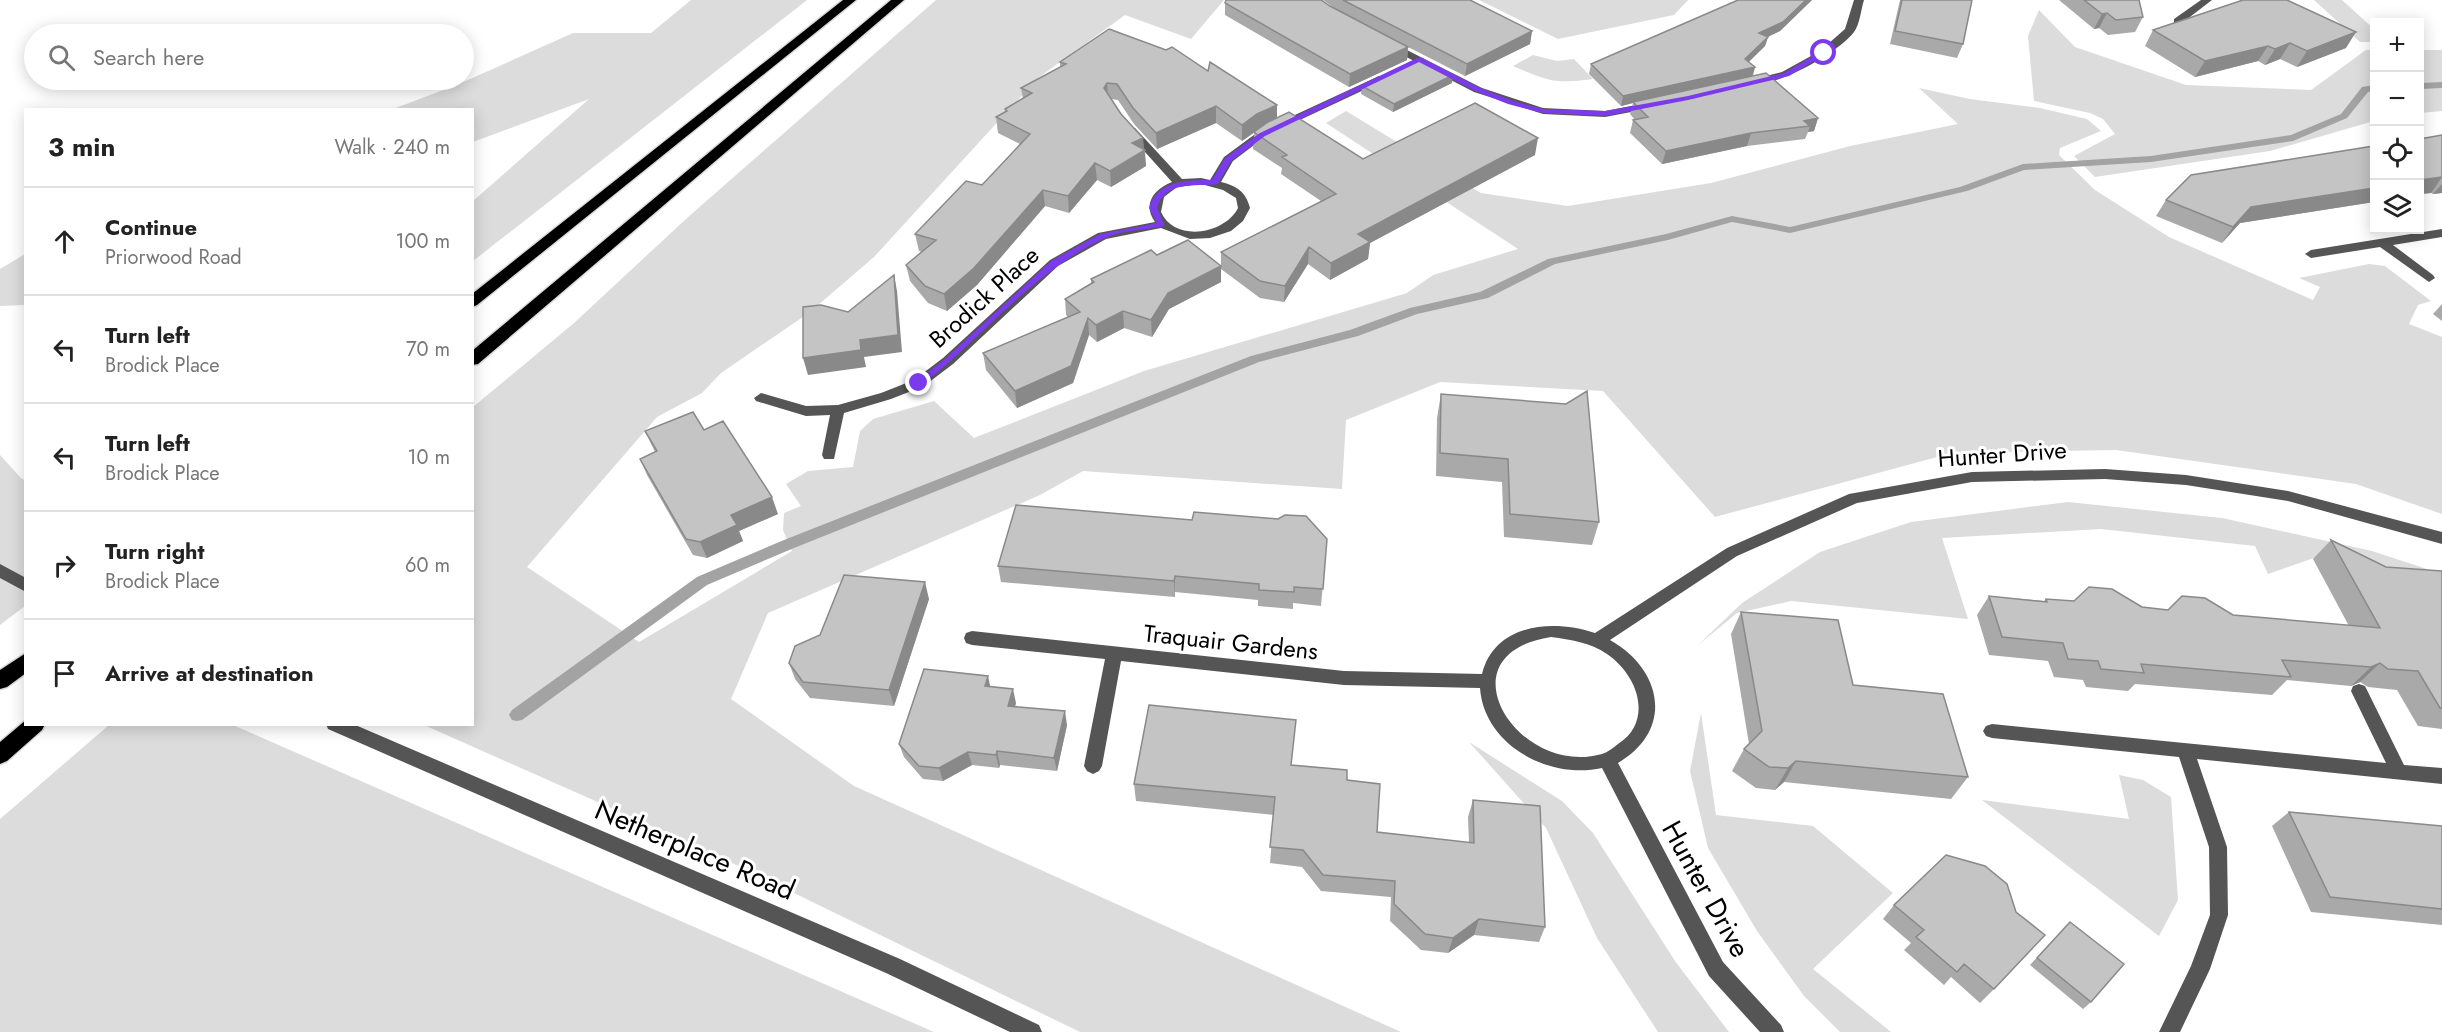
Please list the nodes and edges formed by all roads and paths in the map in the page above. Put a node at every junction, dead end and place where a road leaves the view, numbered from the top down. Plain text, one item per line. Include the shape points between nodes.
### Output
1 (850, 0) edge
2 (898, 0) edge
3 (1859, 0) edge
4 (2207, 0) edge
5 (2178, 21) edge
6 (1380, 39) edge
7 (1388, 75) edge
8 (1742, 85) edge
9 (1664, 102) edge
10 (1123, 119) edge
11 (1215, 182) junction
12 (1180, 183) junction
13 (1163, 224) junction
14 (2442, 233) edge
15 (2384, 243) junction
16 (2310, 254) dead end
17 (2428, 278) dead end
18 (474, 300) edge
19 (474, 358) edge
20 (761, 399) dead end
21 (838, 410) junction
22 (830, 455) dead end
23 (2442, 538) edge
24 (0, 570) edge
25 (24, 585) edge
26 (972, 638) dead end
27 (1597, 640) junction
28 (1113, 654) junction
29 (24, 663) edge
30 (0, 681) edge
31 (1486, 681) junction
32 (2359, 691) edge
33 (33, 726) edge
34 (339, 726) edge
35 (1992, 731) dead end
36 (2186, 751) junction
37 (0, 755) edge
38 (1607, 760) junction
39 (1093, 766) dead end
40 (2399, 772) junction
41 (2442, 776) edge
42 (1032, 1032) edge
43 (1774, 1032) edge
44 (2169, 1032) edge

1 - 18 highway
2 - 19 highway
3 - 8 street via 1850,30 1824,53 1786,74
4 - 5 street
6 - 9 street via 1414,62 1478,90 1543,111 1605,114
7 - 11 street via 1262,134 1228,159
10 - 12 street
11 - 12 street
11 - 13 street, Brodick Place via 1228,186 1244,201 1241,219 1219,232 1204,235 1174,231
12 - 13 street via 1155,199 1153,208
13 - 21 street, Brodick Place via 1102,236 1054,263 919,383
14 - 15 street
15 - 16 street
15 - 17 street
20 - 21 street, Brodick Place via 806,411
21 - 22 street
23 - 27 street, Hunter Drive via 2288,496 2186,480 2105,474 1972,477 1854,498 1732,552
24 - 25 street
26 - 28 street, Traquair Gardens
27 - 31 street via 1551,631 1529,635 1510,643 1496,656
27 - 38 street via 1636,671 1646,692 1649,713 1643,734 1628,750
28 - 31 street, Traquair Gardens via 1344,678
28 - 39 street
29 - 30 highway
31 - 38 street via 1494,714 1508,734 1530,750 1582,764
32 - 40 street
33 - 37 highway
34 - 42 street, Netherplace Road via 893,966
35 - 36 street
36 - 40 street
36 - 44 street via 2218,847 2218,915 2200,969
38 - 43 street, Hunter Drive via 1716,969
40 - 41 street

